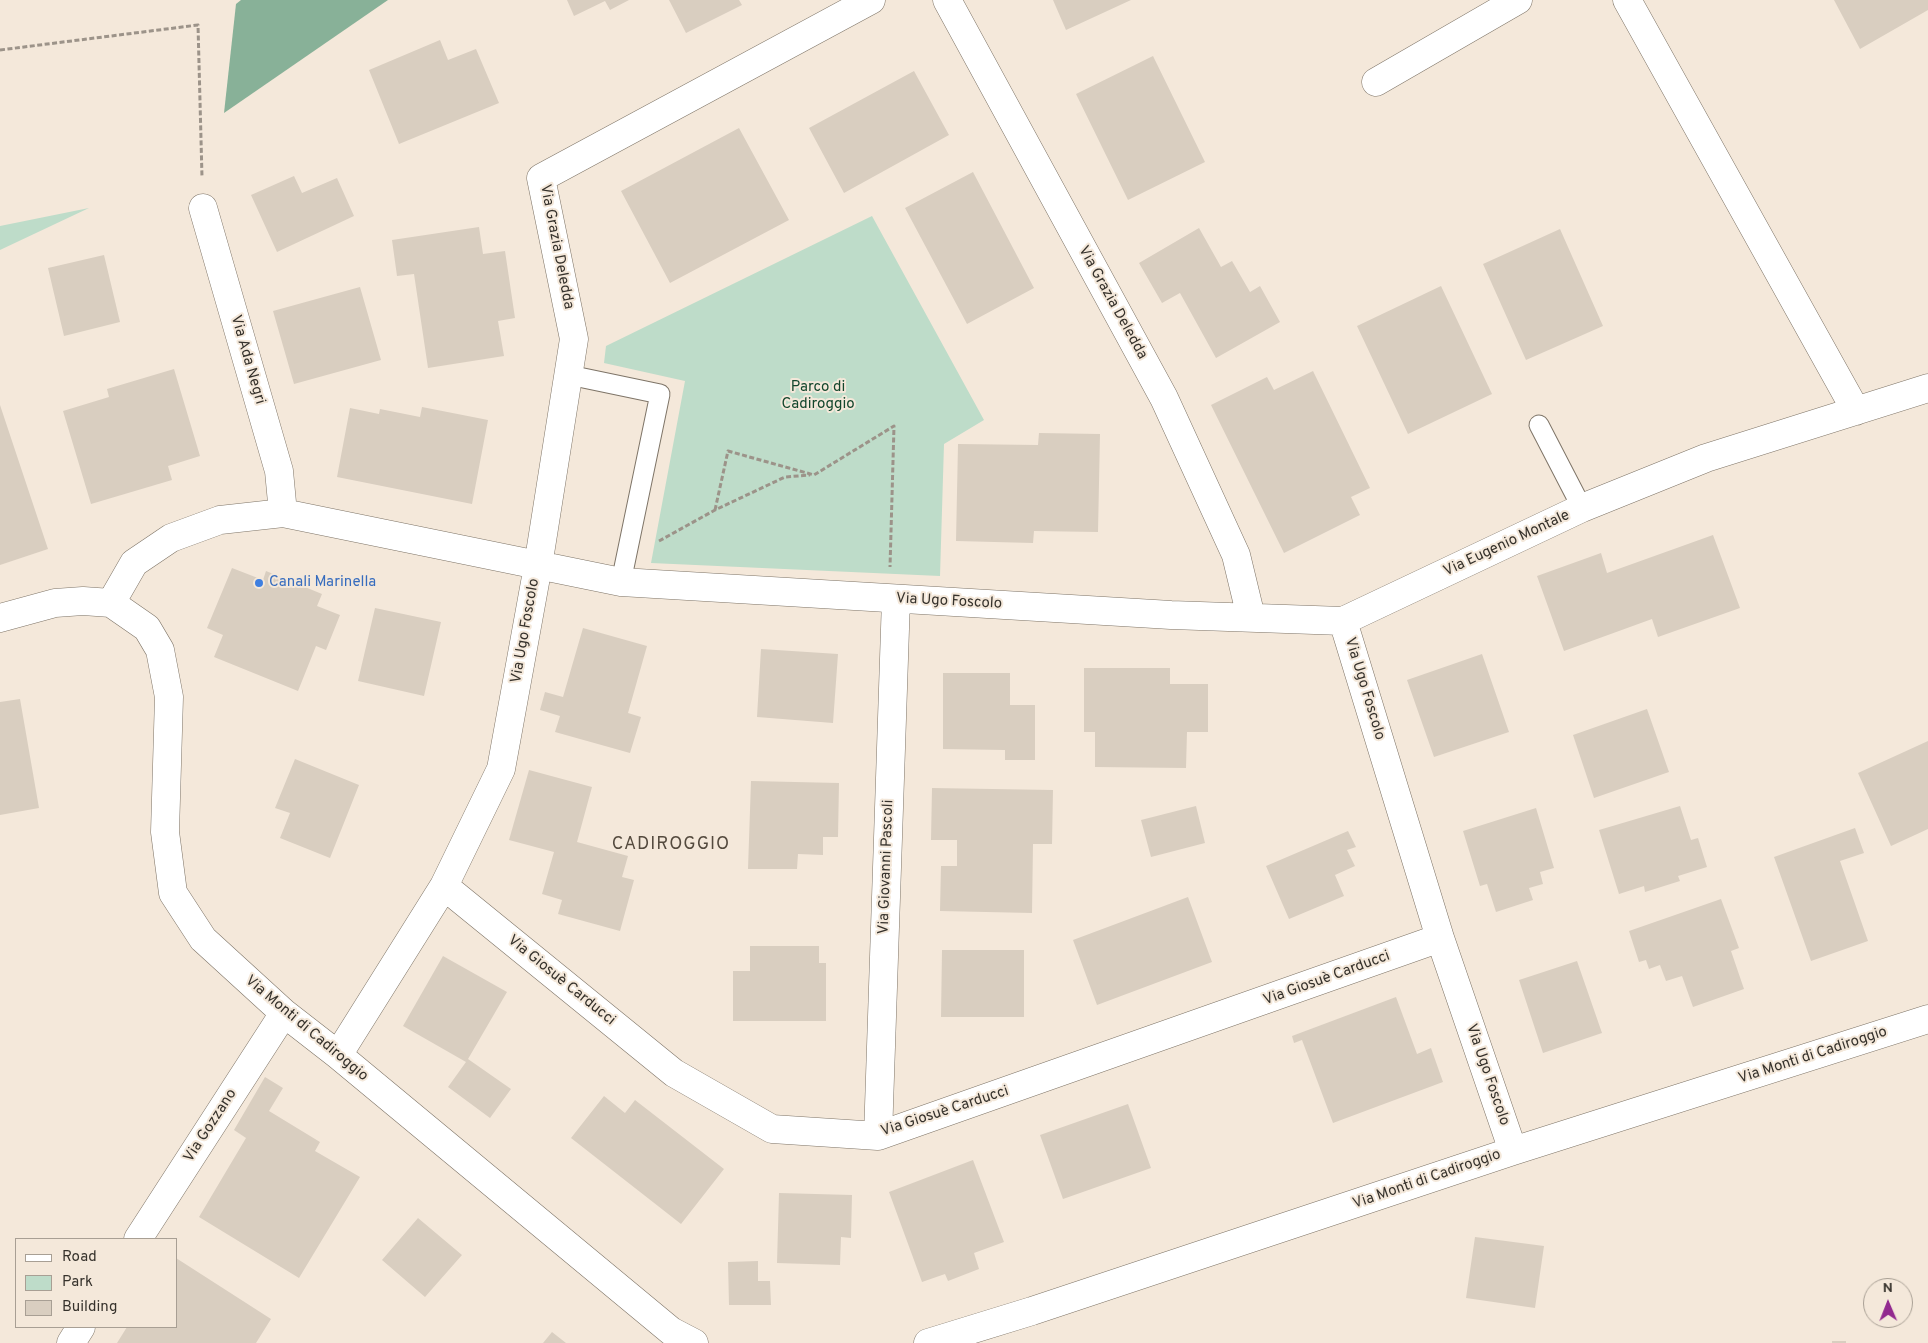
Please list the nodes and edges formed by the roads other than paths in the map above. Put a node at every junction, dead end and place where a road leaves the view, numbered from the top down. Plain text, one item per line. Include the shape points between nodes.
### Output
1 (871, 0) edge
2 (947, 0) edge
3 (1518, 0) edge
4 (1627, 0) edge
5 (1376, 82) dead end
6 (203, 208) road end
7 (569, 375) junction
8 (1928, 388) edge
9 (1856, 412) junction
10 (1539, 425) dead end
11 (1582, 508) junction
12 (282, 513) junction
13 (538, 566) junction
14 (623, 571) junction
15 (896, 599) junction
16 (111, 603) junction
17 (1251, 617) junction
18 (0, 618) edge
19 (1343, 621) junction
20 (444, 886) junction
21 (1440, 938) junction
22 (284, 1013) junction
23 (1928, 1019) edge
24 (338, 1055) junction
25 (878, 1136) junction
26 (1513, 1151) junction
27 (139, 1238) edge
28 (80, 1328) edge
29 (71, 1343) edge
30 (694, 1343) edge
31 (928, 1343) edge

1 - 7 street, Via Grazia Deledda via 542,178 574,340
2 - 17 street, Via Grazia Deledda via 1164,398 1236,555
3 - 5 street
4 - 9 street
6 - 12 street, Via Ada Negri via 279,471
7 - 13 street, Via Grazia Deledda
7 - 14 lane via 660,394
8 - 9 street, Via Eugenio Montale
9 - 11 street, Via Eugenio Montale via 1706,458
10 - 11 lane
11 - 19 street, Via Eugenio Montale
12 - 13 street
12 - 16 street via 220,520 171,538 134,563
13 - 14 street, Via Ugo Foscolo
13 - 20 street, Via Ugo Foscolo via 501,769
14 - 15 street, Via Ugo Foscolo
15 - 17 street, Via Ugo Foscolo
15 - 25 street, Via Giovanni Pascoli
16 - 18 street, Via Monti di Cadiroggio via 55,603
16 - 22 street, Via Monti di Cadiroggio via 148,628 160,650 169,697 165,832 174,893 203,939
17 - 19 street, Via Ugo Foscolo
19 - 21 street, Via Ugo Foscolo
20 - 24 street, Via Ugo Foscolo
20 - 25 street, Via Giosuè Carducci via 674,1074 772,1129
21 - 25 street, Via Giosuè Carducci
21 - 26 street, Via Ugo Foscolo
22 - 24 street, Via Monti di Cadiroggio
22 - 27 street, Via Gozzano
23 - 26 street, Via Monti di Cadiroggio
24 - 30 street, Via Monti di Cadiroggio via 671,1331
26 - 31 street, Via Monti di Cadiroggio via 1032,1312
28 - 29 street

